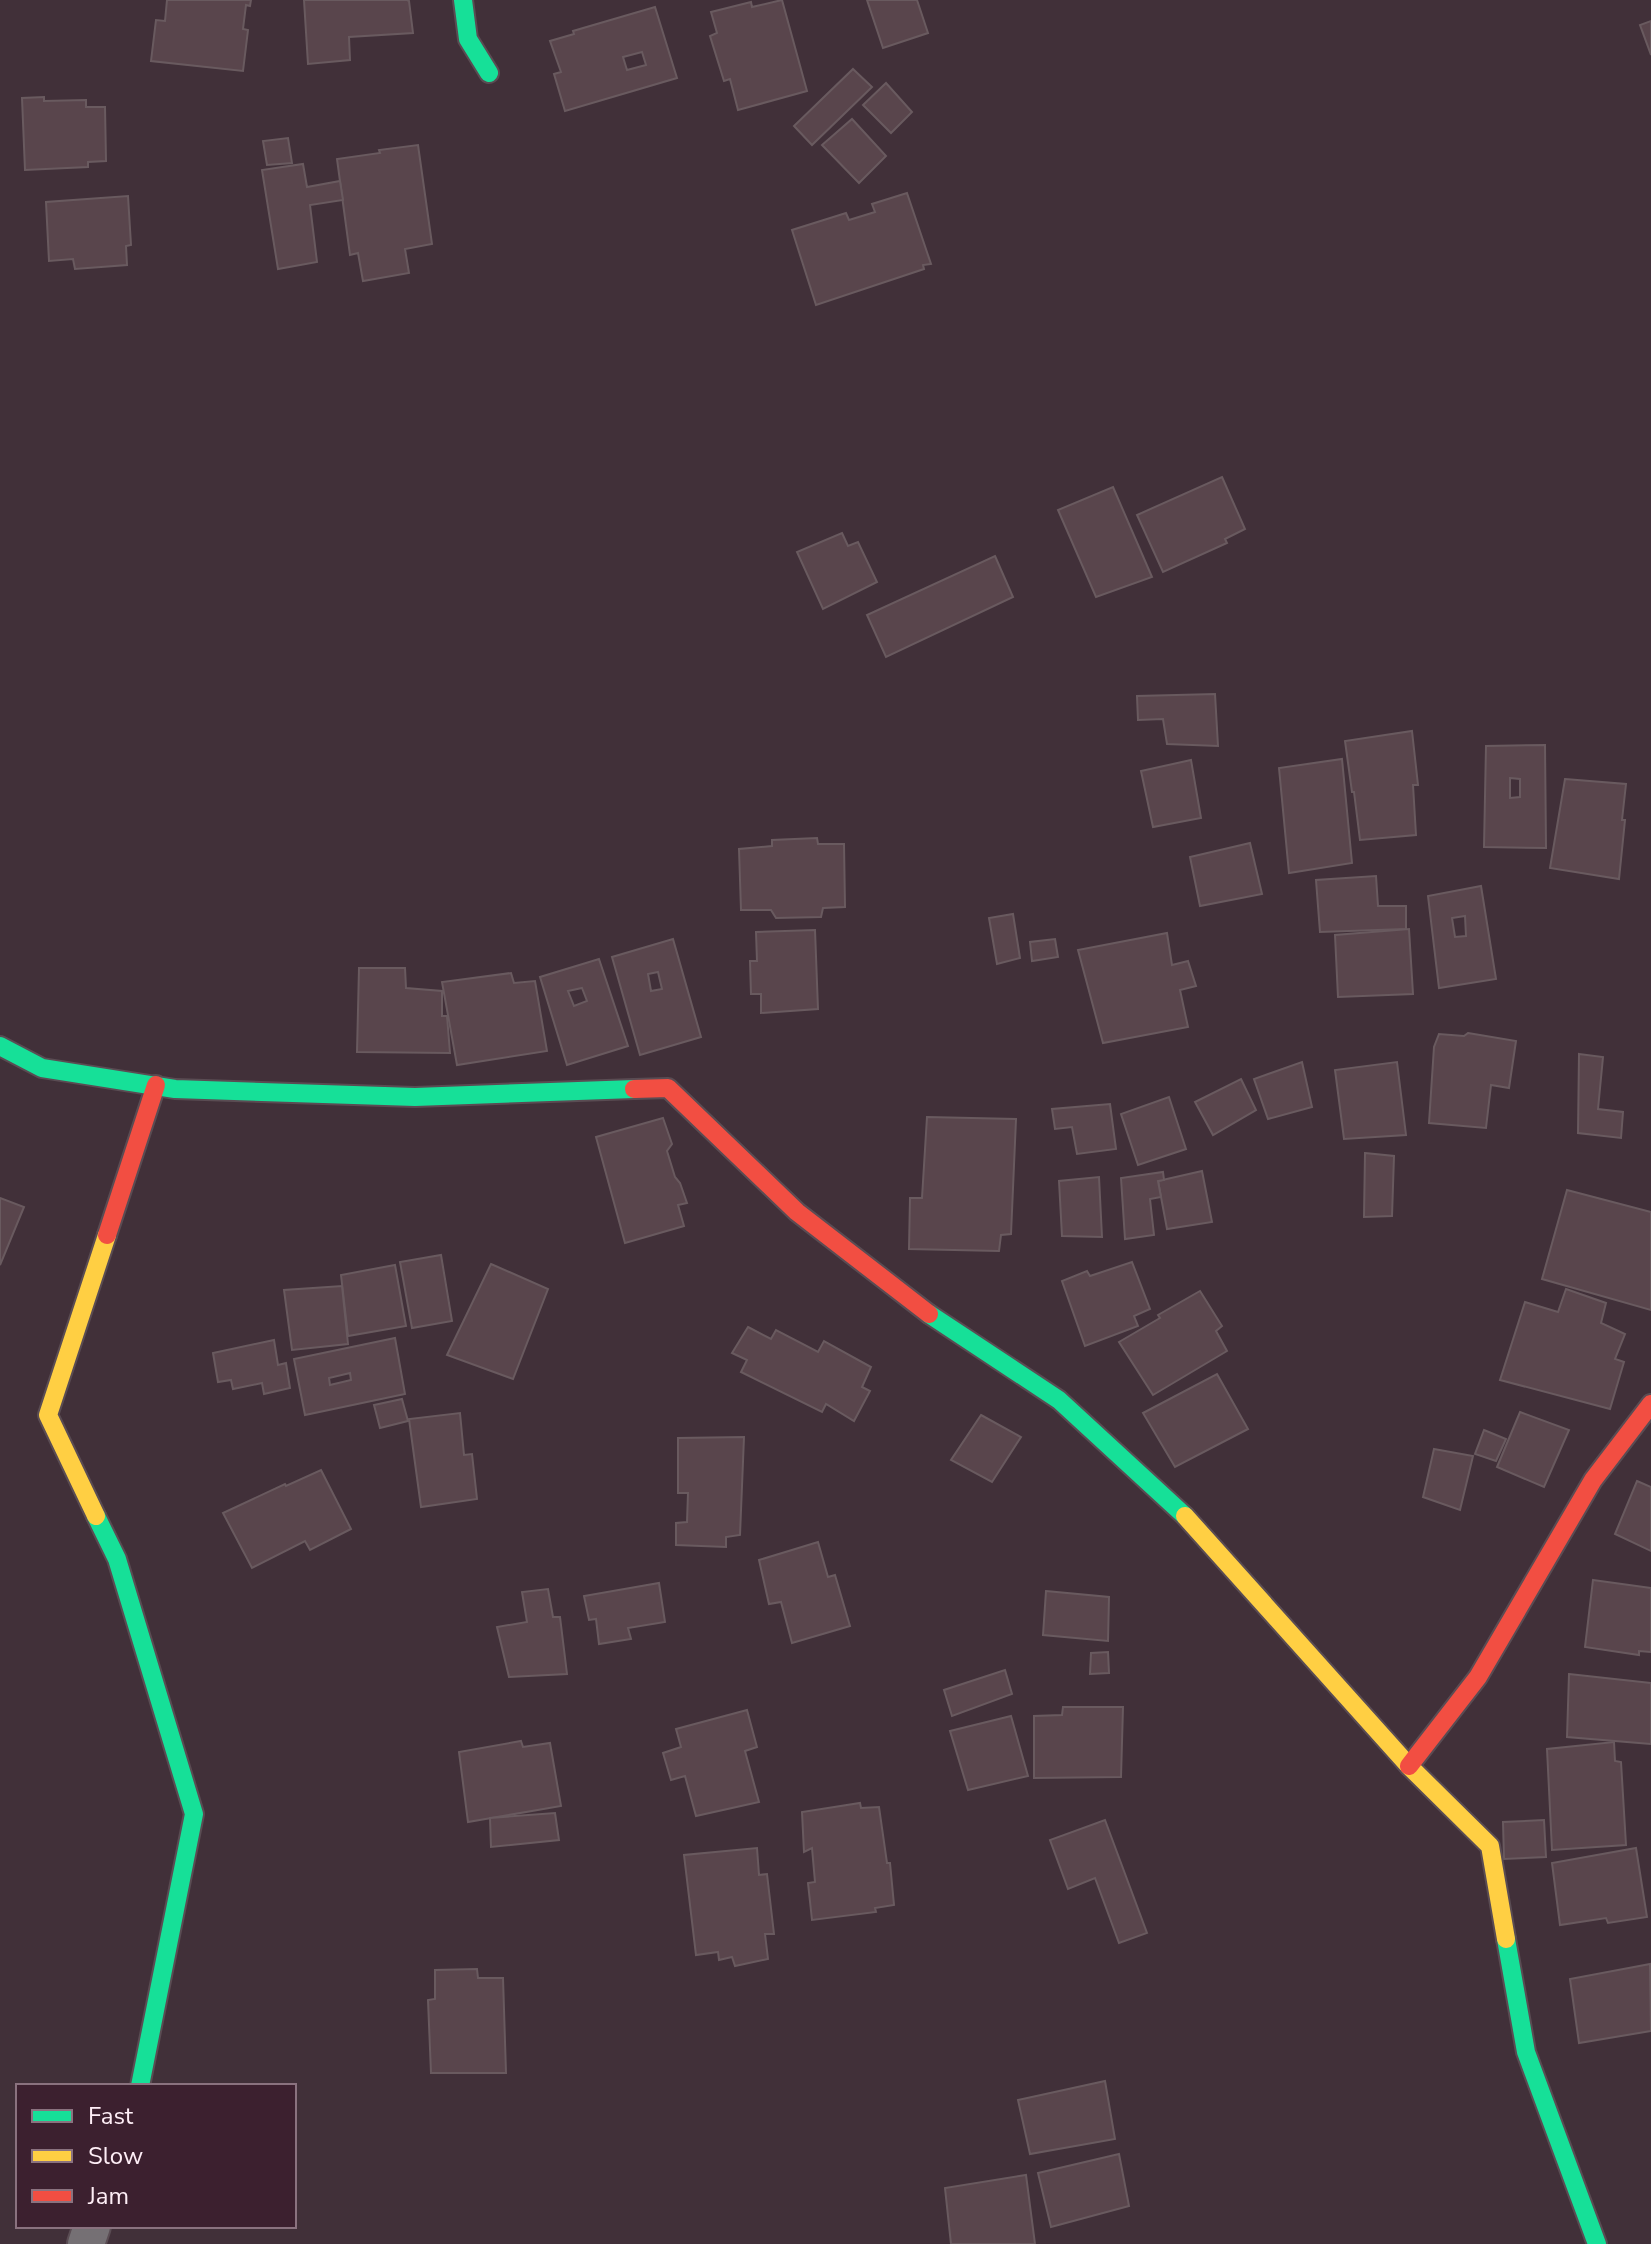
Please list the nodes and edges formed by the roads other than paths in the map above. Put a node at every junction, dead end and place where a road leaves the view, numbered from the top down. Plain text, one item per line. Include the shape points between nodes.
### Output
1 (463, 0) edge
2 (489, 73) dead end
3 (0, 1046) edge
4 (156, 1085) junction
5 (1651, 1404) edge
6 (1409, 1766) junction
7 (140, 2084) edge
8 (1597, 2244) edge

1 - 2 street via 468,39
3 - 4 street via 42,1068
4 - 6 street via 415,1097 668,1088 797,1212 914,1304 1059,1400 1191,1522
4 - 7 street via 48,1415 117,1559 194,1814
5 - 6 street via 1593,1480 1478,1677
6 - 8 street via 1490,1846 1526,2052

